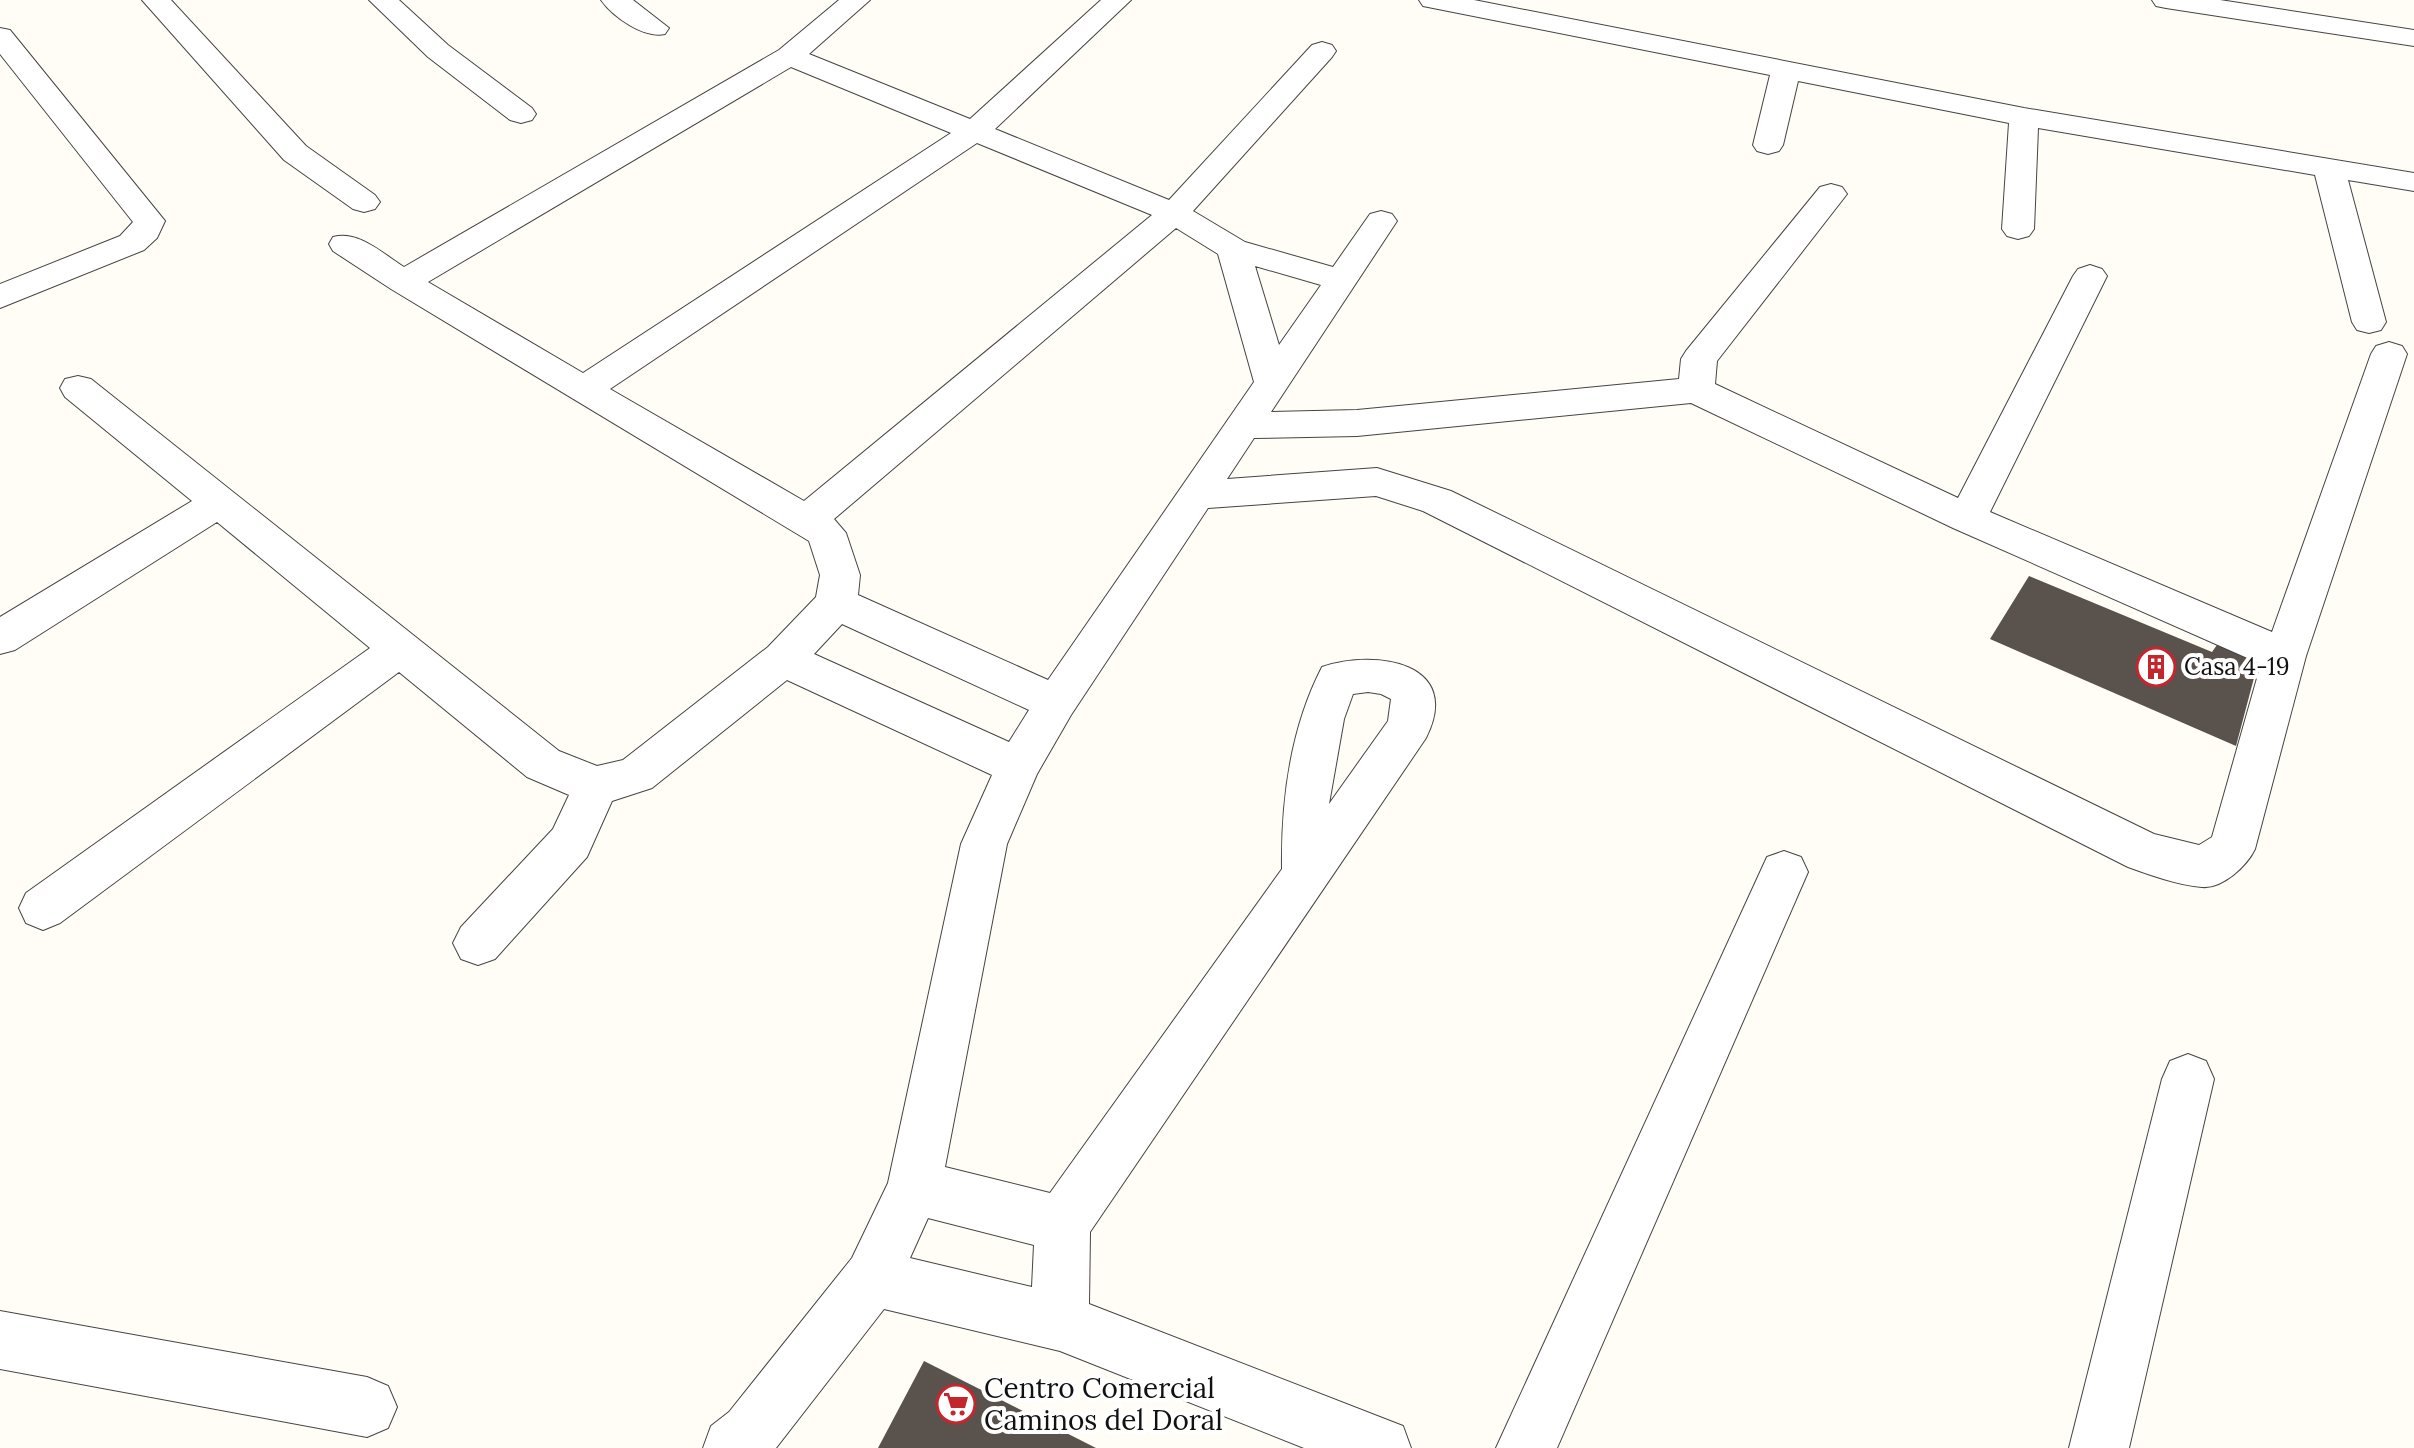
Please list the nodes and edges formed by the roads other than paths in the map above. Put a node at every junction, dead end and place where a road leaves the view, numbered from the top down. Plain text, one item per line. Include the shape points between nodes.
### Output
1 (156, 0) edge
2 (383, 0) edge
3 (615, 0) edge
4 (856, 0) edge
5 (1117, 0) edge
6 (1433, 0) edge
7 (2166, 0) edge
8 (655, 28) dead end
9 (0, 36) edge
10 (2414, 38) edge
11 (1322, 51) dead end
12 (789, 56) junction
13 (1786, 70) junction
14 (521, 114) dead end
15 (2024, 117) junction
16 (975, 131) junction
17 (1768, 145) dead end
18 (2329, 168) junction
19 (2414, 182) edge
20 (1831, 194) dead end
21 (364, 202) dead end
22 (1174, 213) junction
23 (1381, 221) dead end
24 (2018, 229) dead end
25 (345, 244) dead end
26 (1233, 249) junction
27 (2090, 276) dead end
28 (1342, 280) junction
29 (403, 282) junction
30 (0, 297) edge
31 (1272, 382) junction
32 (78, 388) dead end
33 (584, 389) junction
34 (1696, 390) junction
35 (1357, 423) junction
36 (1246, 425) junction
37 (1377, 482) junction
38 (1199, 495) junction
39 (218, 503) junction
40 (1967, 518) junction
41 (805, 522) junction
42 (836, 603) junction
43 (0, 638) edge
44 (402, 647) junction
45 (2285, 656) junction
46 (783, 659) junction
47 (1056, 703) junction
48 (1018, 766) junction
49 (596, 786) junction
50 (1784, 872) dead end
51 (1306, 878) dead end
52 (43, 908) dead end
53 (478, 943) dead end
54 (2188, 1079) dead end
55 (914, 1187) junction
56 (1062, 1224) junction
57 (872, 1278) junction
58 (1060, 1322) junction
59 (0, 1340) edge
60 (367, 1407) dead end
61 (733, 1448) edge
62 (1381, 1448) edge
63 (1526, 1448) edge
64 (2099, 1448) edge

1 - 21 street via 295,153
2 - 14 street via 438,51
3 - 8 street
4 - 12 street
5 - 16 street
6 - 13 street
7 - 10 street
9 - 30 street via 149,221 132,243
11 - 22 street
12 - 16 street
12 - 29 street
13 - 15 street
13 - 17 street
15 - 18 street
15 - 24 street
16 - 22 street
16 - 33 street
18 - 19 street
18 - 45 street via 2379,338
20 - 34 street via 1699,359
22 - 26 street
22 - 41 street
23 - 28 street
25 - 29 street
26 - 28 street
26 - 31 street
27 - 40 street
28 - 31 street
29 - 33 street
31 - 36 street
32 - 39 street
33 - 41 street
34 - 35 street
34 - 40 street
35 - 36 street
35 - 37 street
36 - 38 street
37 - 38 street
37 - 45 street via 1437,501 2145,852 2204,867 2232,849
38 - 47 street
39 - 43 street
39 - 44 street
40 - 45 street
41 - 42 street via 826,533 840,575
42 - 46 street
42 - 47 street
44 - 49 street via 543,764
44 - 52 street
46 - 48 street
46 - 49 street via 636,775
47 - 48 street
48 - 55 street via 984,844
49 - 53 street via 570,843
50 - 63 street
51 - 56 street
54 - 64 street
55 - 56 street
55 - 57 street
56 - 58 street
57 - 58 street
57 - 61 street
58 - 62 street
59 - 60 street

